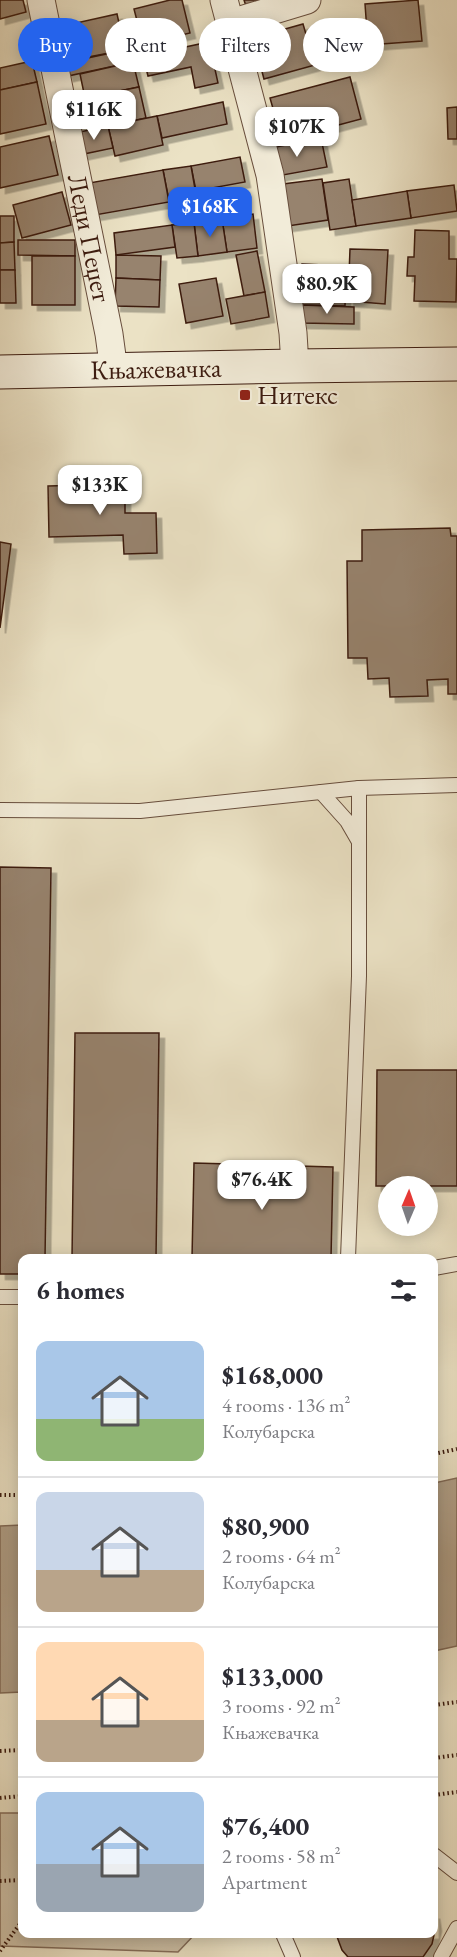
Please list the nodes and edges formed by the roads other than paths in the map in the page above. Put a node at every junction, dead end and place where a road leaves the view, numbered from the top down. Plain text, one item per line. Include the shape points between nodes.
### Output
1 (41, 0) edge
2 (307, 0) edge
3 (228, 12) edge
4 (457, 364) edge
5 (295, 366) junction
6 (114, 371) junction
7 (0, 372) edge
8 (457, 785) edge
9 (359, 788) junction
10 (321, 792) junction
11 (0, 810) edge
12 (359, 842) junction
13 (348, 1254) edge
14 (457, 1264) edge
15 (438, 1267) edge
16 (0, 1297) edge
17 (18, 1297) edge
18 (438, 1858) edge
19 (457, 1873) edge
20 (457, 1928) edge
21 (286, 1938) edge
22 (293, 1957) edge
23 (441, 1957) edge

1 - 6 street, Леди Пеџет
2 - 3 street
3 - 5 street via 270,175
4 - 5 main road, Књажевачка
5 - 6 main road, Књажевачка
6 - 7 main road, Књажевачка
8 - 9 lane
9 - 10 lane
9 - 12 lane
10 - 11 lane via 140,811
10 - 12 lane via 347,821
12 - 13 lane via 359,976
14 - 15 lane
16 - 17 lane
18 - 19 lane
20 - 23 lane
21 - 22 lane

